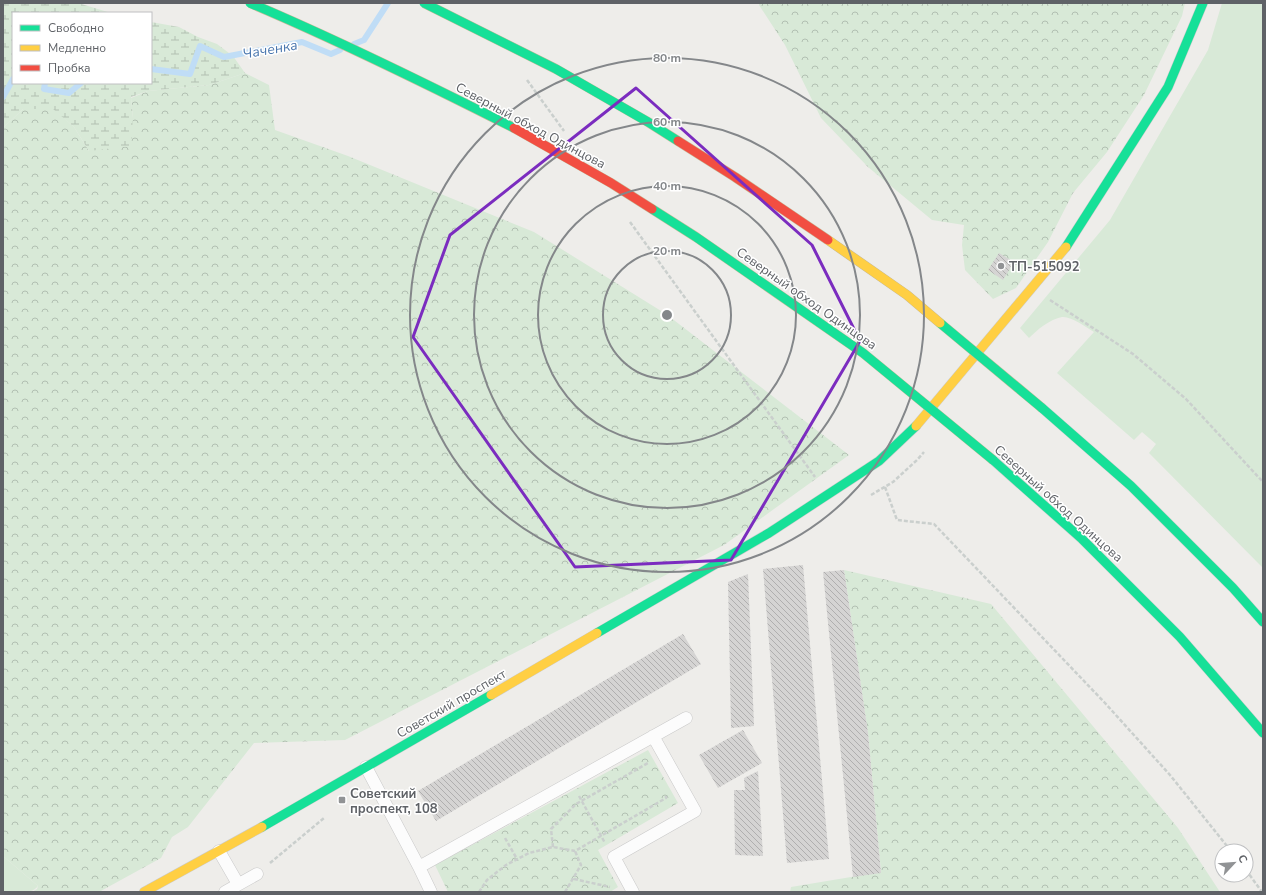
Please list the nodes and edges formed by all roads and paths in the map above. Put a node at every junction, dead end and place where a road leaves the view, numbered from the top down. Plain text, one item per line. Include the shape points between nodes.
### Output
1 (250, 3) edge
2 (424, 3) edge
3 (1203, 3) edge
4 (523, 74) dead end
5 (566, 132) dead end
6 (627, 217) dead end
7 (1049, 299) dead end
8 (927, 448) dead end
9 (1263, 482) edge
10 (885, 487) junction
11 (828, 495) junction
12 (865, 498) dead end
13 (1263, 622) edge
14 (686, 718) dead end
15 (1263, 733) edge
16 (653, 736) junction
17 (366, 767) junction
18 (652, 770) dead end
19 (571, 782) junction
20 (663, 791) dead end
21 (582, 801) junction
22 (329, 814) dead end
23 (497, 823) junction
24 (601, 836) junction
25 (1225, 843) edge
26 (553, 847) junction
27 (220, 851) junction
28 (575, 851) junction
29 (614, 857) junction
30 (517, 859) junction
31 (419, 867) junction
32 (257, 874) joint
33 (574, 879) junction
34 (1254, 881) edge
35 (238, 884) junction
36 (144, 892) edge
37 (225, 892) edge
38 (431, 892) edge
39 (478, 892) edge
40 (565, 892) edge
41 (633, 892) edge
42 (1262, 892) edge

1 - 15 main road, Северный обход Одинцова, bridge via 419,80 523,132 611,183 696,237 864,353 993,460 1082,539 1180,637
2 - 13 main road, bridge via 556,69 648,122 736,177 907,296 1131,486 1233,588
3 - 11 main road, Советский проспект via 1168,87 1066,248 912,431 879,461
4 - 5 path
6 - 11 path
7 - 9 path via 1139,359 1186,399
8 - 10 path
10 - 12 path
10 - 25 path via 897,520 934,524 1105,703 1170,775
11 - 17 main road, Советский проспект via 770,533
14 - 16 lane
16 - 19 lane
16 - 29 lane via 695,810
17 - 27 main road, Советский проспект
17 - 31 lane
18 - 21 path via 648,763
19 - 21 path
19 - 23 lane
20 - 24 path via 666,798
21 - 24 path
21 - 26 path via 551,829
22 - 32 path
23 - 30 path
23 - 31 lane
24 - 28 path
24 - 29 path
26 - 28 path
26 - 30 path
27 - 35 lane
27 - 36 main road, Советский проспект
28 - 33 path via 582,865
29 - 41 lane
30 - 39 path via 487,880
31 - 38 lane
32 - 35 lane
33 - 40 path
33 - 41 path
34 - 42 path
35 - 37 lane

